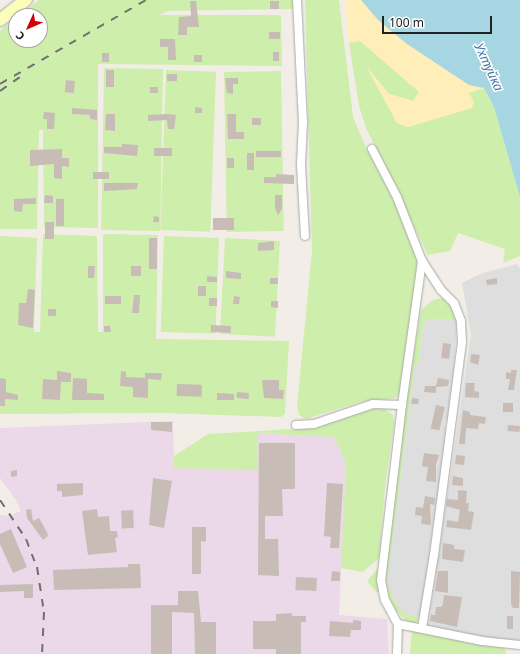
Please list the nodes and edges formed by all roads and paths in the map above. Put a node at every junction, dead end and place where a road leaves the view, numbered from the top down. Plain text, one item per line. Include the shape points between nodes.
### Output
1 (26, 0) edge
2 (297, 0) edge
3 (0, 20) edge
4 (372, 149) dead end
5 (305, 236) dead end
6 (422, 261) junction
7 (402, 405) junction
8 (296, 425) dead end
9 (398, 624) junction
10 (422, 628) junction
11 (520, 645) edge
12 (397, 654) edge

1 - 3 street
2 - 5 street
4 - 6 street via 397,197
6 - 7 street
6 - 10 street via 441,290 454,303 461,321 462,342
7 - 8 street via 373,404 314,424
7 - 9 street via 381,580 385,600
9 - 10 street
9 - 12 street
10 - 11 street via 482,641

